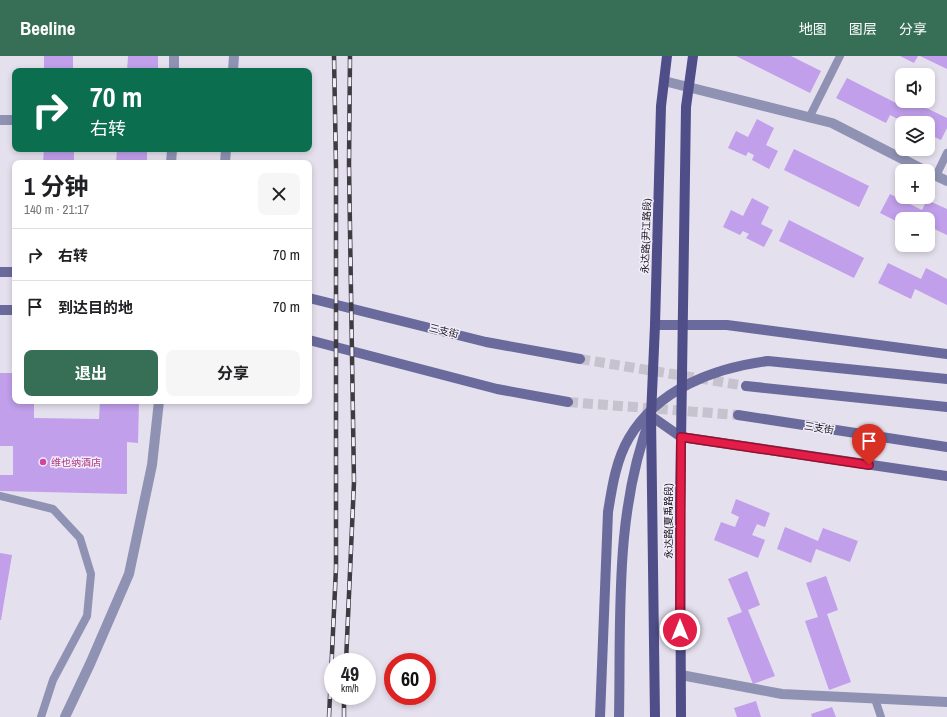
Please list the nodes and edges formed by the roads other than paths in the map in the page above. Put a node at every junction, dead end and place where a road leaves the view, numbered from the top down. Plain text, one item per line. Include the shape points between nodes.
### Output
1 (174, 56) edge
2 (234, 56) edge
3 (667, 56) edge
4 (693, 56) edge
5 (840, 56) edge
6 (174, 68) edge
7 (233, 68) edge
8 (664, 81) junction
9 (689, 87) junction
10 (810, 118) junction
11 (0, 120) edge
12 (12, 120) edge
13 (947, 153) edge
14 (912, 164) edge
15 (935, 167) edge
16 (935, 175) edge
17 (947, 181) edge
18 (0, 272) edge
19 (12, 272) edge
20 (312, 299) edge
21 (0, 310) edge
22 (12, 310) edge
23 (655, 325) junction
24 (683, 325) junction
25 (312, 341) edge
26 (947, 354) edge
27 (580, 359) tunnel mouth
28 (947, 379) edge
29 (746, 386) tunnel mouth
30 (568, 402) tunnel mouth
31 (159, 404) edge
32 (947, 407) edge
33 (651, 416) junction
34 (738, 416) tunnel mouth
35 (681, 437) junction
36 (947, 447) edge
37 (947, 476) edge
38 (0, 496) edge
39 (680, 675) junction
40 (875, 698) junction
41 (947, 702) edge
42 (41, 717) edge
43 (65, 717) edge
44 (600, 717) edge
45 (618, 717) edge
46 (655, 717) edge
47 (681, 717) edge
48 (881, 717) edge

1 - 6 street
2 - 7 street
3 - 8 main road, 永达路(尹江路段)
4 - 9 main road
5 - 10 lane
8 - 9 street
8 - 23 main road, 永达路(尹江路段) via 661,106
9 - 10 street
9 - 24 main road via 686,107
10 - 14 street via 832,123
11 - 12 street
13 - 15 lane
16 - 17 street
18 - 19 main road
20 - 27 main road, 三支街 via 486,342
21 - 22 main road
23 - 24 main road
23 - 33 main road, 永达路(尹江路段)
24 - 26 main road via 727,325
24 - 35 main road, 永达路(夏禹路段)
25 - 30 main road via 497,389
28 - 44 main road via 768,361 746,364 689,382 650,413 628,439 612,487 608,512
29 - 32 main road
31 - 43 street via 152,466 129,574
33 - 35 main road
33 - 45 main road via 640,445 631,482 623,536
33 - 46 main road, 永达路(夏禹路段)
34 - 36 main road, 三支街
35 - 37 main road
35 - 39 main road, 永达路(夏禹路段)
38 - 42 lane via 53,509 80,538 91,574 87,616 53,680
39 - 40 street via 782,694
39 - 47 main road, 永达路(夏禹路段)
40 - 41 street
40 - 48 lane

